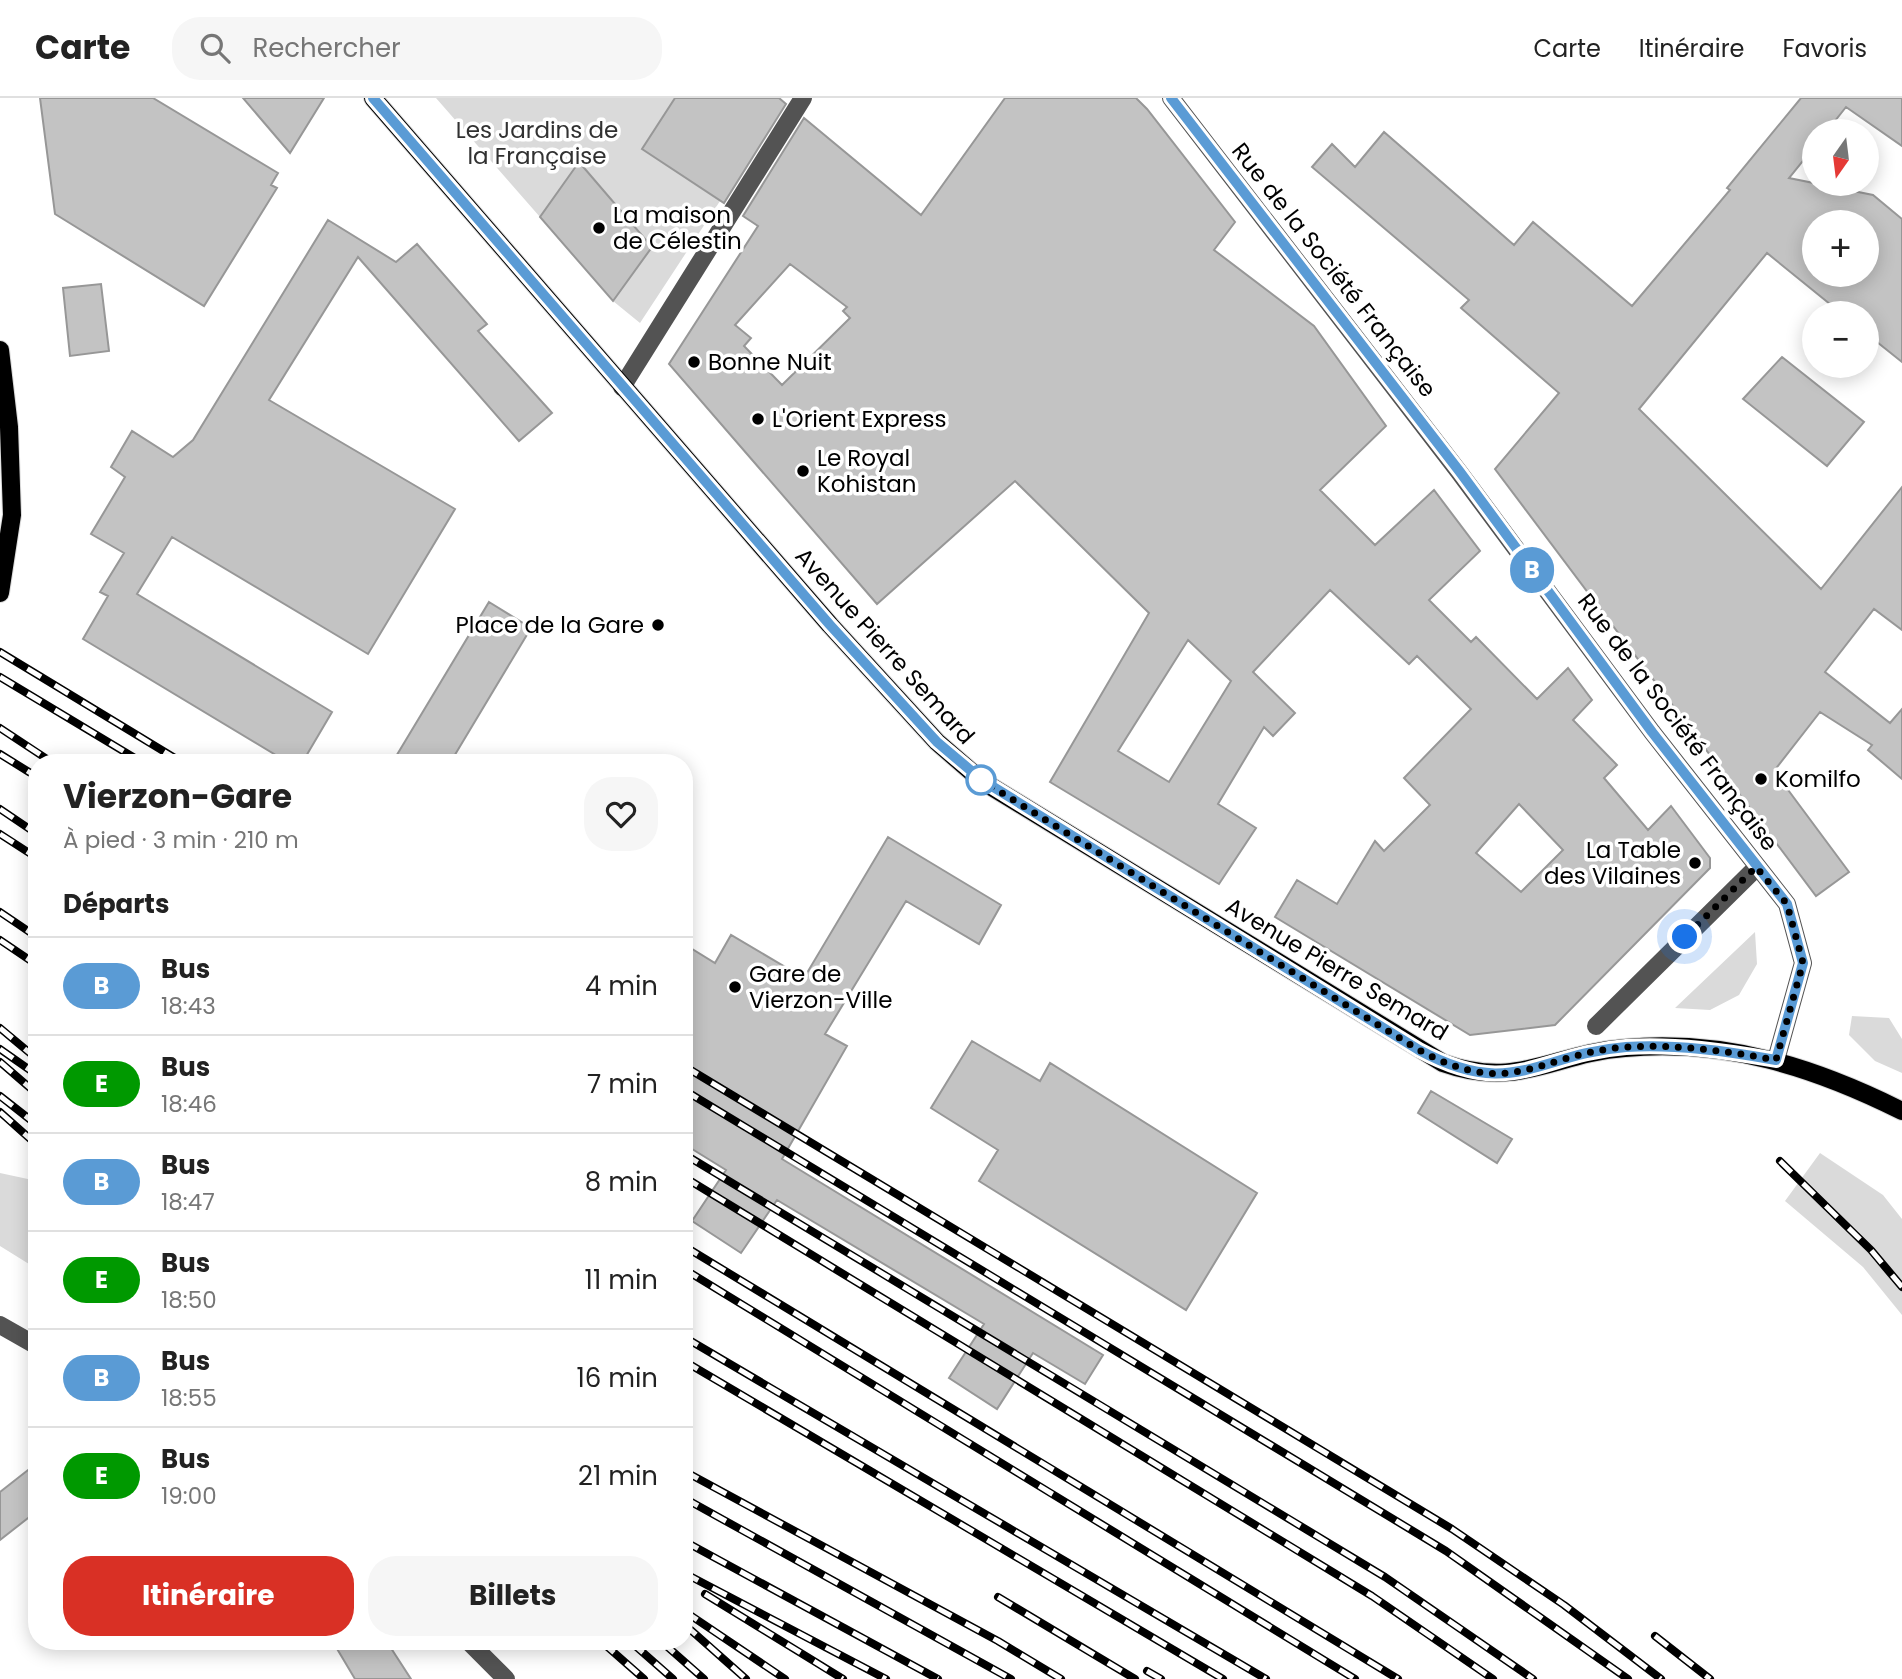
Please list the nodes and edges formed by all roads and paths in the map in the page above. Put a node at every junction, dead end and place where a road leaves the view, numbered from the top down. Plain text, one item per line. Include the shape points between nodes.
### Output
1 (373, 98) edge
2 (803, 98) edge
3 (1171, 98) edge
4 (0, 350) edge
5 (622, 387) junction
6 (0, 593) edge
7 (1756, 867) junction
8 (1596, 1026) dead end
9 (1776, 1060) junction
10 (1902, 1111) edge
11 (0, 1325) edge
12 (28, 1341) edge
13 (477, 1650) edge
14 (506, 1679) edge

1 - 5 main road, Avenue Pierre Semard
2 - 5 street
3 - 7 street, Rue de la Société Française via 1460,472
4 - 6 main road via 12,515
5 - 9 main road, Avenue Pierre Semard via 877,678 964,768 1419,1050 1467,1071 1490,1074 1518,1073 1587,1053 1624,1048 1699,1049
7 - 8 street
7 - 9 street, Rue de la Société Française via 1787,904 1803,963
9 - 10 main road via 1822,1074
11 - 12 street
13 - 14 street

